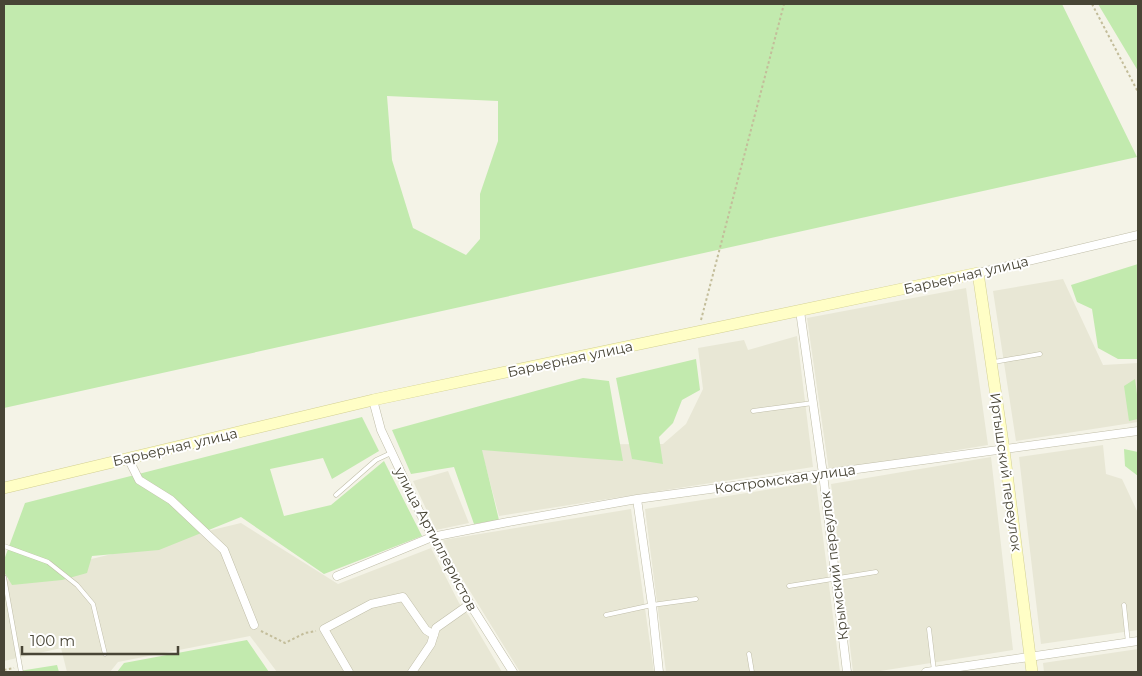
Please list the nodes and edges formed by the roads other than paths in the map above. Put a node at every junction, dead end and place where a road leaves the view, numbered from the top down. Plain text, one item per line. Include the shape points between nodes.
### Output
1 (1138, 235) edge
2 (978, 273) junction
3 (800, 311) junction
4 (1040, 354) dead end
5 (991, 362) junction
6 (373, 400) junction
7 (813, 403) junction
8 (753, 411) dead end
9 (1138, 431) edge
10 (1004, 450) junction
11 (391, 453) junction
12 (128, 458) junction
13 (823, 474) junction
14 (4, 488) edge
15 (336, 494) dead end
16 (637, 499) junction
17 (432, 537) junction
18 (4, 546) edge
19 (876, 572) dead end
20 (337, 576) dead end
21 (4, 577) edge
22 (835, 578) junction
23 (788, 586) dead end
24 (696, 599) dead end
25 (470, 604) junction
26 (652, 605) junction
27 (1124, 605) dead end
28 (606, 615) dead end
29 (254, 625) road end
30 (929, 629) dead end
31 (434, 635) junction
32 (1138, 641) edge
33 (1128, 643) junction
34 (105, 654) dead end
35 (750, 654) dead end
36 (1030, 656) junction
37 (21, 672) edge
38 (349, 672) edge
39 (412, 672) edge
40 (513, 672) edge
41 (659, 672) edge
42 (752, 672) edge
43 (847, 672) edge
44 (930, 672) edge
45 (1032, 672) edge

1 - 2 street, Барьерная улица
2 - 3 street, Барьерная улица
2 - 5 street, Иртышский переулок
3 - 6 street, Барьерная улица
3 - 7 street, Крымский переулок
4 - 5 lane
5 - 10 street, Иртышский переулок
6 - 11 street, улица Артиллеристов
6 - 12 street, Барьерная улица
7 - 8 lane
7 - 13 street, Крымский переулок
9 - 10 street, Костромская улица
10 - 13 street, Костромская улица
10 - 36 street, Иртышский переулок
11 - 15 lane via 376,460
11 - 17 street, улица Артиллеристов
12 - 14 street, Барьерная улица
12 - 29 street via 139,480 171,500 224,550
13 - 16 street, Костромская улица
13 - 22 street, Крымский переулок
16 - 17 street, Костромская улица
16 - 26 street
17 - 20 street, Костромская улица
17 - 25 street, улица Артиллеристов
18 - 34 lane via 48,562 77,585 93,604
19 - 22 lane
21 - 37 lane
22 - 23 lane
22 - 43 street, Крымский переулок
24 - 26 lane
25 - 31 street via 436,628
25 - 40 street, улица Артиллеристов
26 - 28 lane
26 - 41 street
27 - 33 lane
30 - 44 lane
31 - 38 street via 426,630 403,597 371,604 324,630
31 - 39 street
32 - 33 street
33 - 36 street
35 - 42 lane
36 - 44 street
36 - 45 street, Иртышский переулок

